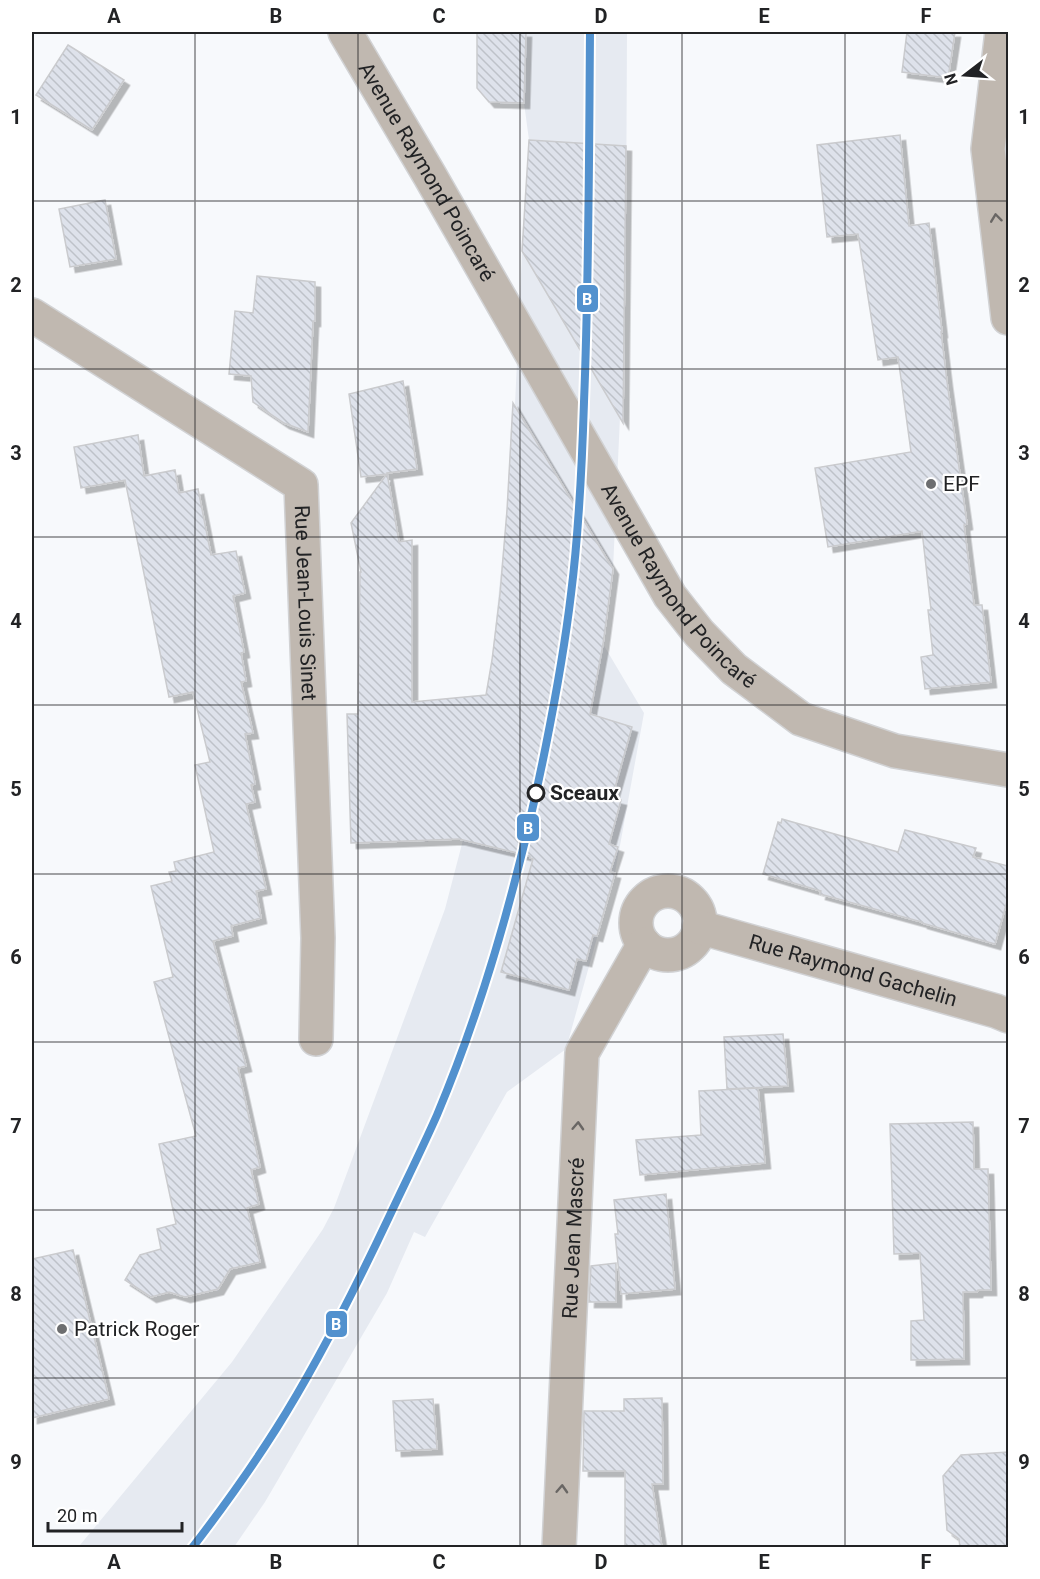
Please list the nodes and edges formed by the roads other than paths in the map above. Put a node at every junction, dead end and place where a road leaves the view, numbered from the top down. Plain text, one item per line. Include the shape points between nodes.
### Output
1 (345, 32) edge
2 (1002, 32) edge
3 (32, 315) edge
4 (1008, 318) edge
5 (1008, 770) edge
6 (699, 927) junction
7 (644, 944) junction
8 (1008, 1017) edge
9 (316, 1039) dead end
10 (559, 1548) edge

1 - 5 street, Avenue Raymond Poincaré via 670,596 699,633 734,669 801,719 895,751
4 -> 2 street via 988,149
3 - 9 street, Rue Jean-Louis Sinet via 301,485 318,938
6 - 7 street via 689,948 677,955 662,956
6 - 7 street via 696,908 687,897 673,891 659,892 646,899 638,911 635,925
6 - 8 street, Rue Raymond Gachelin
10 -> 7 street, Rue Jean Mascré via 582,1053

